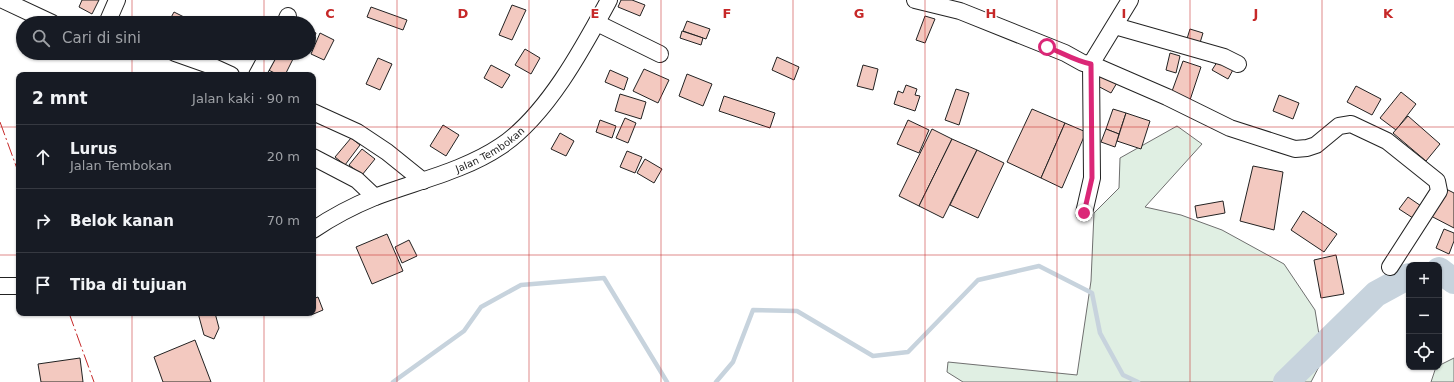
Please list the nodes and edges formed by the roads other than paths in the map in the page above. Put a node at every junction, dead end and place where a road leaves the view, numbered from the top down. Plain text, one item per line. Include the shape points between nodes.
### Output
1 (3, 0) edge
2 (117, 0) edge
3 (609, 0) edge
4 (915, 0) edge
5 (1130, 0) edge
6 (37, 16) edge
7 (110, 16) edge
8 (597, 23) junction
9 (1115, 26) junction
10 (660, 54) dead end
11 (193, 60) edge
12 (265, 60) edge
13 (1091, 64) junction
14 (1238, 64) dead end
15 (223, 72) edge
16 (259, 72) edge
17 (316, 113) edge
18 (316, 159) edge
19 (423, 181) junction
20 (370, 192) junction
21 (1084, 213) dead end
22 (316, 228) edge
23 (1390, 267) dead end
24 (0, 286) edge
25 (16, 286) edge

1 - 6 street
2 - 7 street
3 - 8 street, Jalan Tembokan
4 - 13 street via 960,11 1065,53 1083,63
5 - 9 street
8 - 10 street
8 - 19 street, Jalan Tembokan via 552,94 502,146 462,166
9 - 13 street
9 - 14 street
11 - 15 street
12 - 16 street
13 - 21 street via 1092,178
13 - 23 street via 1230,128 1295,149 1316,145 1345,124 1351,124 1387,141 1437,181 1439,190
17 - 19 street via 357,132
18 - 20 street
19 - 20 street, Jalan Tembokan
20 - 22 street, Jalan Tembokan via 358,204
24 - 25 street

